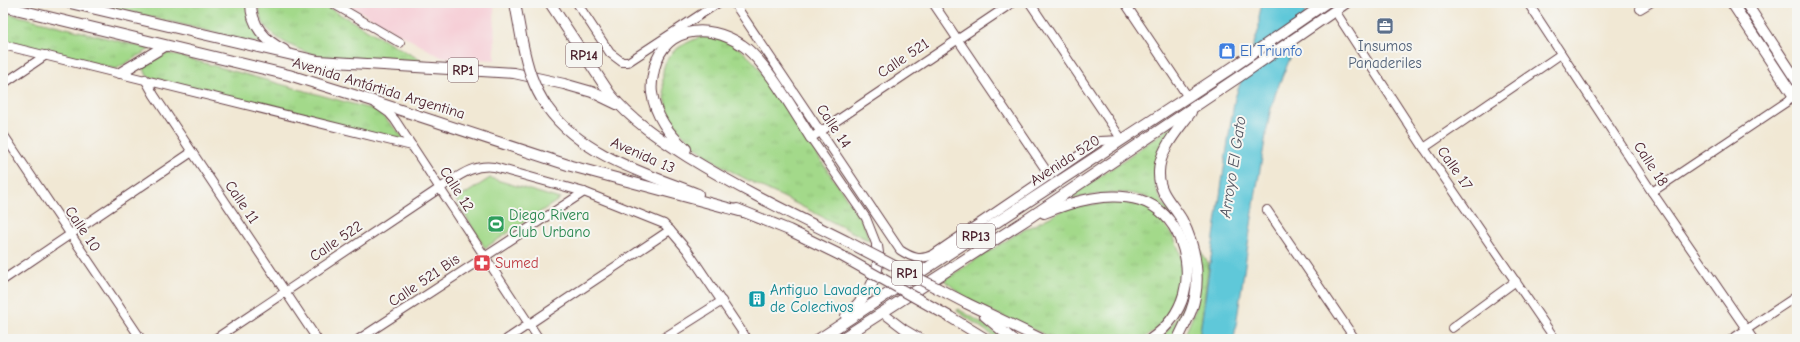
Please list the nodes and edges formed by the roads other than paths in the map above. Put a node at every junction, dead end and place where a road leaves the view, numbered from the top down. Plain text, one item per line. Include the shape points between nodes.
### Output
1 (70, 3) edge
2 (252, 3) edge
3 (332, 3) edge
4 (515, 3) edge
5 (550, 3) edge
6 (577, 3) edge
7 (718, 3) edge
8 (734, 3) edge
9 (934, 3) edge
10 (1012, 3) edge
11 (1030, 3) edge
12 (1326, 3) edge
13 (1346, 3) edge
14 (1528, 3) edge
15 (1650, 3) edge
16 (1732, 3) edge
17 (1746, 3) edge
18 (1129, 4) edge
19 (3, 6) edge
20 (1640, 9) dead end
21 (1335, 10) junction
22 (957, 38) junction
23 (400, 43) dead end
24 (3, 45) edge
25 (165, 46) junction
26 (1561, 54) junction
27 (46, 55) junction
28 (302, 58) junction
29 (120, 73) junction
30 (145, 79) junction
31 (1797, 81) edge
32 (3, 84) edge
33 (1188, 97) junction
34 (1796, 97) edge
35 (370, 100) junction
36 (619, 105) junction
37 (1195, 106) junction
38 (820, 131) junction
39 (3, 134) edge
40 (811, 138) junction
41 (1122, 140) junction
42 (412, 146) junction
43 (1424, 148) junction
44 (192, 152) junction
45 (698, 163) junction
46 (1050, 176) junction
47 (440, 188) junction
48 (584, 192) junction
49 (1652, 192) junction
50 (1266, 210) dead end
51 (743, 212) junction
52 (1026, 220) junction
53 (670, 230) junction
54 (70, 235) junction
55 (877, 246) joint
56 (484, 257) junction
57 (3, 280) edge
58 (1516, 281) junction
59 (285, 292) junction
60 (1797, 296) edge
61 (722, 301) junction
62 (969, 305) junction
63 (883, 313) junction
64 (528, 324) junction
65 (1452, 328) dead end
66 (1746, 330) junction
67 (829, 333) junction
68 (844, 338) edge
69 (1041, 338) edge
70 (141, 339) edge
71 (215, 339) edge
72 (317, 339) edge
73 (359, 339) edge
74 (507, 339) edge
75 (539, 339) edge
76 (662, 339) edge
77 (747, 339) edge
78 (819, 339) edge
79 (921, 339) edge
80 (986, 339) edge
81 (1012, 339) edge
82 (1151, 339) edge
83 (1178, 339) edge
84 (1355, 339) edge
85 (1555, 339) edge
86 (1732, 339) edge
87 (1753, 339) edge

1 - 28 main road, Avenida Antártida Argentina
2 - 28 main road via 255,24 262,34 273,45
3 - 23 street
4 - 51 main road, Avenida 13 / RP1, bridge via 531,78 539,95 568,129 602,153 633,168
5 - 36 main road, Avenida 13 / RP14
6 - 7 street via 610,53 622,62 632,60
8 - 38 street, Calle 14
9 - 22 street
10 - 22 street, Calle 521
11 - 41 street
12 - 33 main road, Avenida 520 / RP13
13 - 21 main road, Avenida 520 / RP13
14 - 26 street, Calle 18
15 - 20 street
16 - 34 main road
17 - 31 main road
18 - 33 street
19 - 25 main road, Avenida Antártida Argentina
21 - 37 main road, Avenida 520 / RP13
21 - 43 street, Calle 17
22 - 38 street, Calle 521
22 - 46 street
24 - 27 street
25 - 29 main road
25 - 35 main road, Avenida Antártida Argentina via 289,76
26 - 43 street
26 - 49 street, Calle 18
27 - 29 street
27 - 32 street
28 - 36 main road, Avenida Antártida Argentina / RP1 via 333,63 514,73 592,92
29 - 30 street
30 - 42 street
30 - 44 street, Calle 11
33 - 41 main road, Avenida 520 / RP13
34 - 49 street
35 - 42 street, Calle 12 via 389,113
35 - 51 main road, Avenida Antártida Argentina via 571,166
36 - 45 main road, Avenida 13 / RP1 via 652,133
37 - 52 main road, Avenida 520 / RP13
37 - 83 main road via 1168,145 1159,174 1166,197 1182,220 1191,242 1196,267 1194,300
38 - 40 street, Calle 521
38 - 46 street, Calle 14 via 900,250 916,258 925,259 934,254
39 - 54 street, Calle 10
40 - 45 main road via 764,68 744,46 714,32 689,32 675,38 661,51 654,66 652,93 667,130
40 - 55 street, Calle 14 via 866,218
41 - 46 street via 1100,141
41 - 67 main road, Avenida 520 / RP13
42 - 47 street, Calle 12
43 - 58 street, Calle 17
44 - 54 street
44 - 59 street, Calle 11
45 - 62 main road, Avenida 13 / RP1, bridge via 781,209
47 - 48 street, Calle 522 via 474,167 482,165
47 - 56 street, Calle 12
47 - 59 street, Calle 522
48 - 53 street via 651,218
48 - 56 street, Calle 521 Bis
49 - 66 street, Calle 18
50 - 84 street
51 - 80 main road, Avenida 13 / RP1, bridge via 789,230 840,255
52 - 63 main road, Avenida 520 / RP13
52 - 82 main road via 1069,204 1110,196 1141,200 1165,215 1175,228 1185,252 1187,285 1171,321
53 - 61 street
53 - 64 street
54 - 57 street
54 - 70 street, Calle 10
55 - 67 main road via 878,270 873,285
56 - 64 street, Calle 12
56 - 73 street, Calle 521 Bis
58 - 65 street
58 - 85 street, Calle 17
59 - 71 street, Calle 522
59 - 72 street, Calle 11
60 - 66 street
61 - 76 street
61 - 77 street
62 - 69 main road
62 - 81 main road, RP1
63 - 68 main road, Avenida 520 / RP13
63 - 79 street
64 - 74 street
64 - 75 street, Calle 12
66 - 86 street
66 - 87 street, Calle 18
67 - 78 main road, Avenida 520 / RP13

